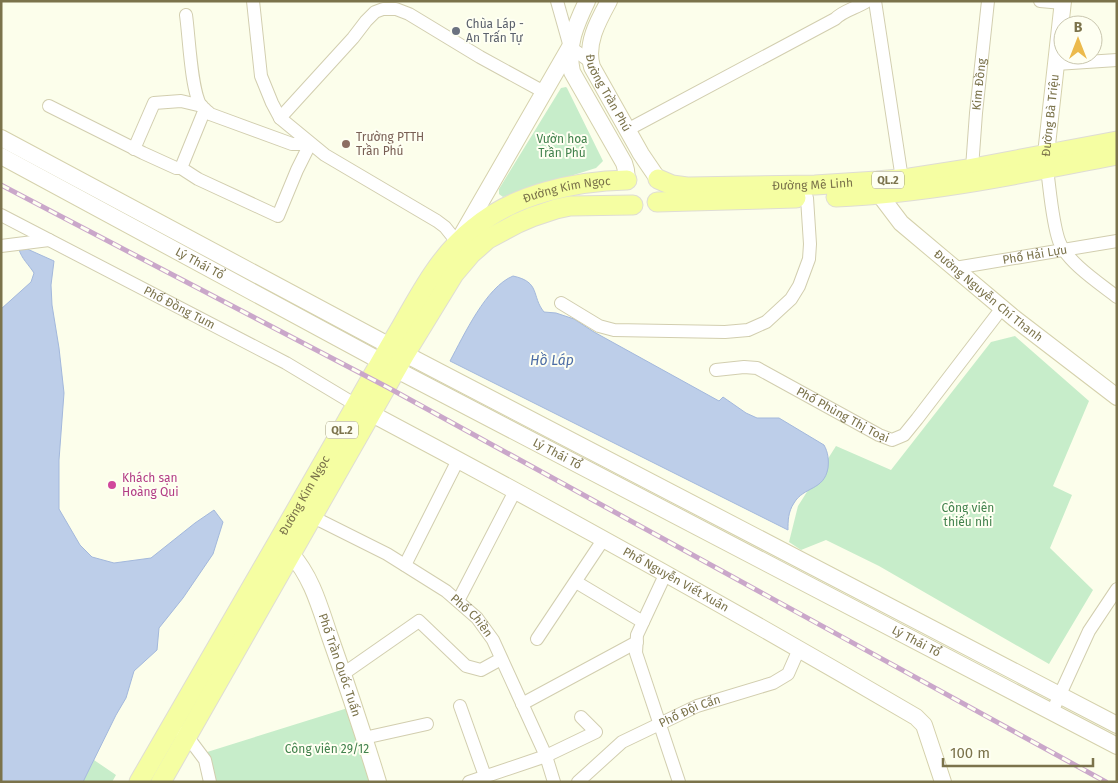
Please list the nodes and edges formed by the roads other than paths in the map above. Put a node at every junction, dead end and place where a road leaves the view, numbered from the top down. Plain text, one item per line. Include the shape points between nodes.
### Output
1 (253, 1) edge
2 (557, 1) edge
3 (587, 1) edge
4 (609, 1) edge
5 (868, 1) edge
6 (875, 1) edge
7 (988, 1) edge
8 (1040, 1) edge
9 (1063, 2) edge
10 (186, 15) dead end
11 (1062, 15) edge
12 (570, 47) junction
13 (1117, 60) edge
14 (1103, 61) edge
15 (591, 62) junction
16 (1056, 65) edge
17 (544, 92) junction
18 (49, 106) dead end
19 (204, 108) junction
20 (280, 118) junction
21 (627, 130) junction
22 (1, 138) edge
23 (1117, 141) edge
24 (310, 144) junction
25 (134, 149) junction
26 (1, 156) edge
27 (1117, 156) edge
28 (1047, 162) junction
29 (181, 168) junction
30 (972, 168) junction
31 (658, 179) junction
32 (902, 179) junction
33 (627, 180) junction
34 (875, 188) junction
35 (807, 198) junction
36 (657, 202) junction
37 (633, 205) junction
38 (1, 215) edge
39 (49, 240) junction
40 (1117, 241) edge
41 (457, 242) junction
42 (1, 246) edge
43 (1064, 250) junction
44 (955, 268) junction
45 (1117, 297) edge
46 (561, 302) dead end
47 (1002, 308) junction
48 (393, 358) junction
49 (716, 370) dead end
50 (1117, 397) edge
51 (364, 410) junction
52 (458, 460) junction
53 (515, 491) junction
54 (313, 517) junction
55 (603, 540) junction
56 (292, 554) junction
57 (405, 565) junction
58 (666, 575) junction
59 (576, 582) junction
60 (1117, 589) edge
61 (458, 601) junction
62 (643, 622) junction
63 (537, 639) dead end
64 (637, 642) junction
65 (799, 649) junction
66 (501, 659) junction
67 (343, 674) junction
68 (1060, 696) junction
69 (522, 704) junction
70 (460, 706) dead end
71 (1052, 712) junction
72 (581, 718) dead end
73 (427, 724) dead end
74 (660, 724) junction
75 (1117, 725) edge
76 (179, 731) junction
77 (364, 738) junction
78 (1117, 746) edge
79 (546, 756) junction
80 (485, 776) junction
81 (139, 782) edge
82 (161, 782) edge
83 (210, 782) edge
84 (378, 782) edge
85 (469, 782) edge
86 (554, 782) edge
87 (578, 782) edge
88 (679, 782) edge
89 (943, 782) edge

1 - 20 street via 261,76
2 - 12 street
3 - 12 main road, Đường Trần Phú
4 - 15 main road, Đường Trần Phú via 593,35
5 - 21 street
6 - 32 street
7 - 30 street, Kim Đồng
8 - 9 street
9 - 11 main road, Đường Bà Triệu
10 - 19 street via 194,81
12 - 15 street
12 - 17 main road
12 - 33 main road, Đường Trần Phú via 572,72 624,163
13 - 14 street
15 - 21 main road, Đường Trần Phú
16 - 28 main road, Đường Bà Triệu
17 - 20 street via 410,14 383,9 366,21
17 - 41 main road
18 - 25 street
19 - 24 street via 210,114 292,144
19 - 25 street via 181,101 154,104
19 - 29 street
20 - 24 street
21 - 31 main road, Đường Trần Phú
22 - 48 main road, Lý Thái Tổ
23 - 28 main road, Đường Mê Linh / QL.2
24 - 29 street via 278,216 198,180
24 - 41 street via 437,221
25 - 29 street
26 - 48 main road, Lý Thái Tổ
27 - 28 main road, Đường Mê Linh / QL.2
28 - 30 main road, Đường Mê Linh / QL.2
28 - 34 main road, Đường Mê Linh / QL.2 via 909,192
28 - 43 street via 1059,242
30 - 32 main road, Đường Mê Linh / QL.2
31 - 33 main road, QL.2 via 642,171
31 - 34 main road, Đường Mê Linh / QL.2 via 687,187 815,185
31 - 36 main road via 662,191
32 - 34 main road, Đường Mê Linh / QL.2
33 - 37 main road via 625,194
33 - 41 main road, Đường Kim Ngọc / QL.2 via 569,186 521,201 475,226
34 - 35 main road, Đường Mê Linh / QL.2
34 - 44 main road, Đường Nguyễn Chí Thanh via 901,223
35 - 36 main road, Đường Mê Linh / QL.2
35 - 46 street via 809,259 799,286 777,313 748,330 614,330 599,326
36 - 37 main road, QL.2 via 646,208
37 - 48 main road, Đường Kim Ngọc / QL.2 via 556,209 538,214 488,239 454,274
38 - 39 street, Phố Đồng Tum
39 - 42 street
39 - 51 street, Phố Đồng Tum via 286,363
40 - 43 street, Phố Hải Lựu
41 - 48 main road, Đường Kim Ngọc / QL.2 via 439,263
43 - 44 street, Phố Hải Lựu
43 - 45 street via 1077,266
44 - 47 main road, Đường Nguyễn Chí Thanh
47 - 49 street, Phố Phùng Thị Toại via 909,429 892,440 757,368
47 - 50 main road, Đường Nguyễn Chí Thanh
48 - 51 main road, Đường Kim Ngọc / QL.2
48 - 68 main road, Lý Thái Tổ
48 - 71 main road, Lý Thái Tổ
51 - 52 main road, Phố Nguyễn Viết Xuân
51 - 54 main road, Đường Kim Ngọc / QL.2
51 - 76 main road, Đường Kim Ngọc / QL.2
52 - 53 main road, Phố Nguyễn Viết Xuân
52 - 57 street
53 - 55 main road, Phố Nguyễn Viết Xuân
53 - 61 street
54 - 56 main road, Đường Kim Ngọc / QL.2
54 - 57 street, Phố Chiền
55 - 58 main road, Phố Nguyễn Viết Xuân
55 - 59 street
56 - 67 main road, Phố Trần Quốc Tuấn via 311,584
56 - 76 main road, Đường Kim Ngọc / QL.2
57 - 61 street, Phố Chiền
58 - 62 street
58 - 65 main road, Phố Nguyễn Viết Xuân
59 - 62 street
59 - 63 street
60 - 68 street via 1089,631
61 - 66 street, Phố Chiền via 477,618 493,640
62 - 64 street
64 - 69 street
64 - 74 street via 636,653
65 - 74 street, Phố Đội Cấn via 788,674 773,683 698,706
65 - 89 main road, Phố Nguyễn Viết Xuân via 916,717 924,726
66 - 67 street via 481,670 466,666 419,621
66 - 69 street, Phố Chiền
67 - 77 main road, Phố Trần Quốc Tuấn
68 - 71 street
68 - 75 main road, Lý Thái Tổ
69 - 79 street, Phố Chiền
70 - 80 street
71 - 78 main road, Lý Thái Tổ
72 - 79 street via 596,732
73 - 77 street
74 - 87 street, Phố Đội Cấn via 622,742
74 - 88 street
76 - 81 main road, Đường Kim Ngọc / QL.2
76 - 82 main road, Đường Kim Ngọc / QL.2
76 - 83 street via 205,760
77 - 84 main road, Phố Trần Quốc Tuấn
79 - 80 street
79 - 86 street, Phố Chiền
80 - 85 street

